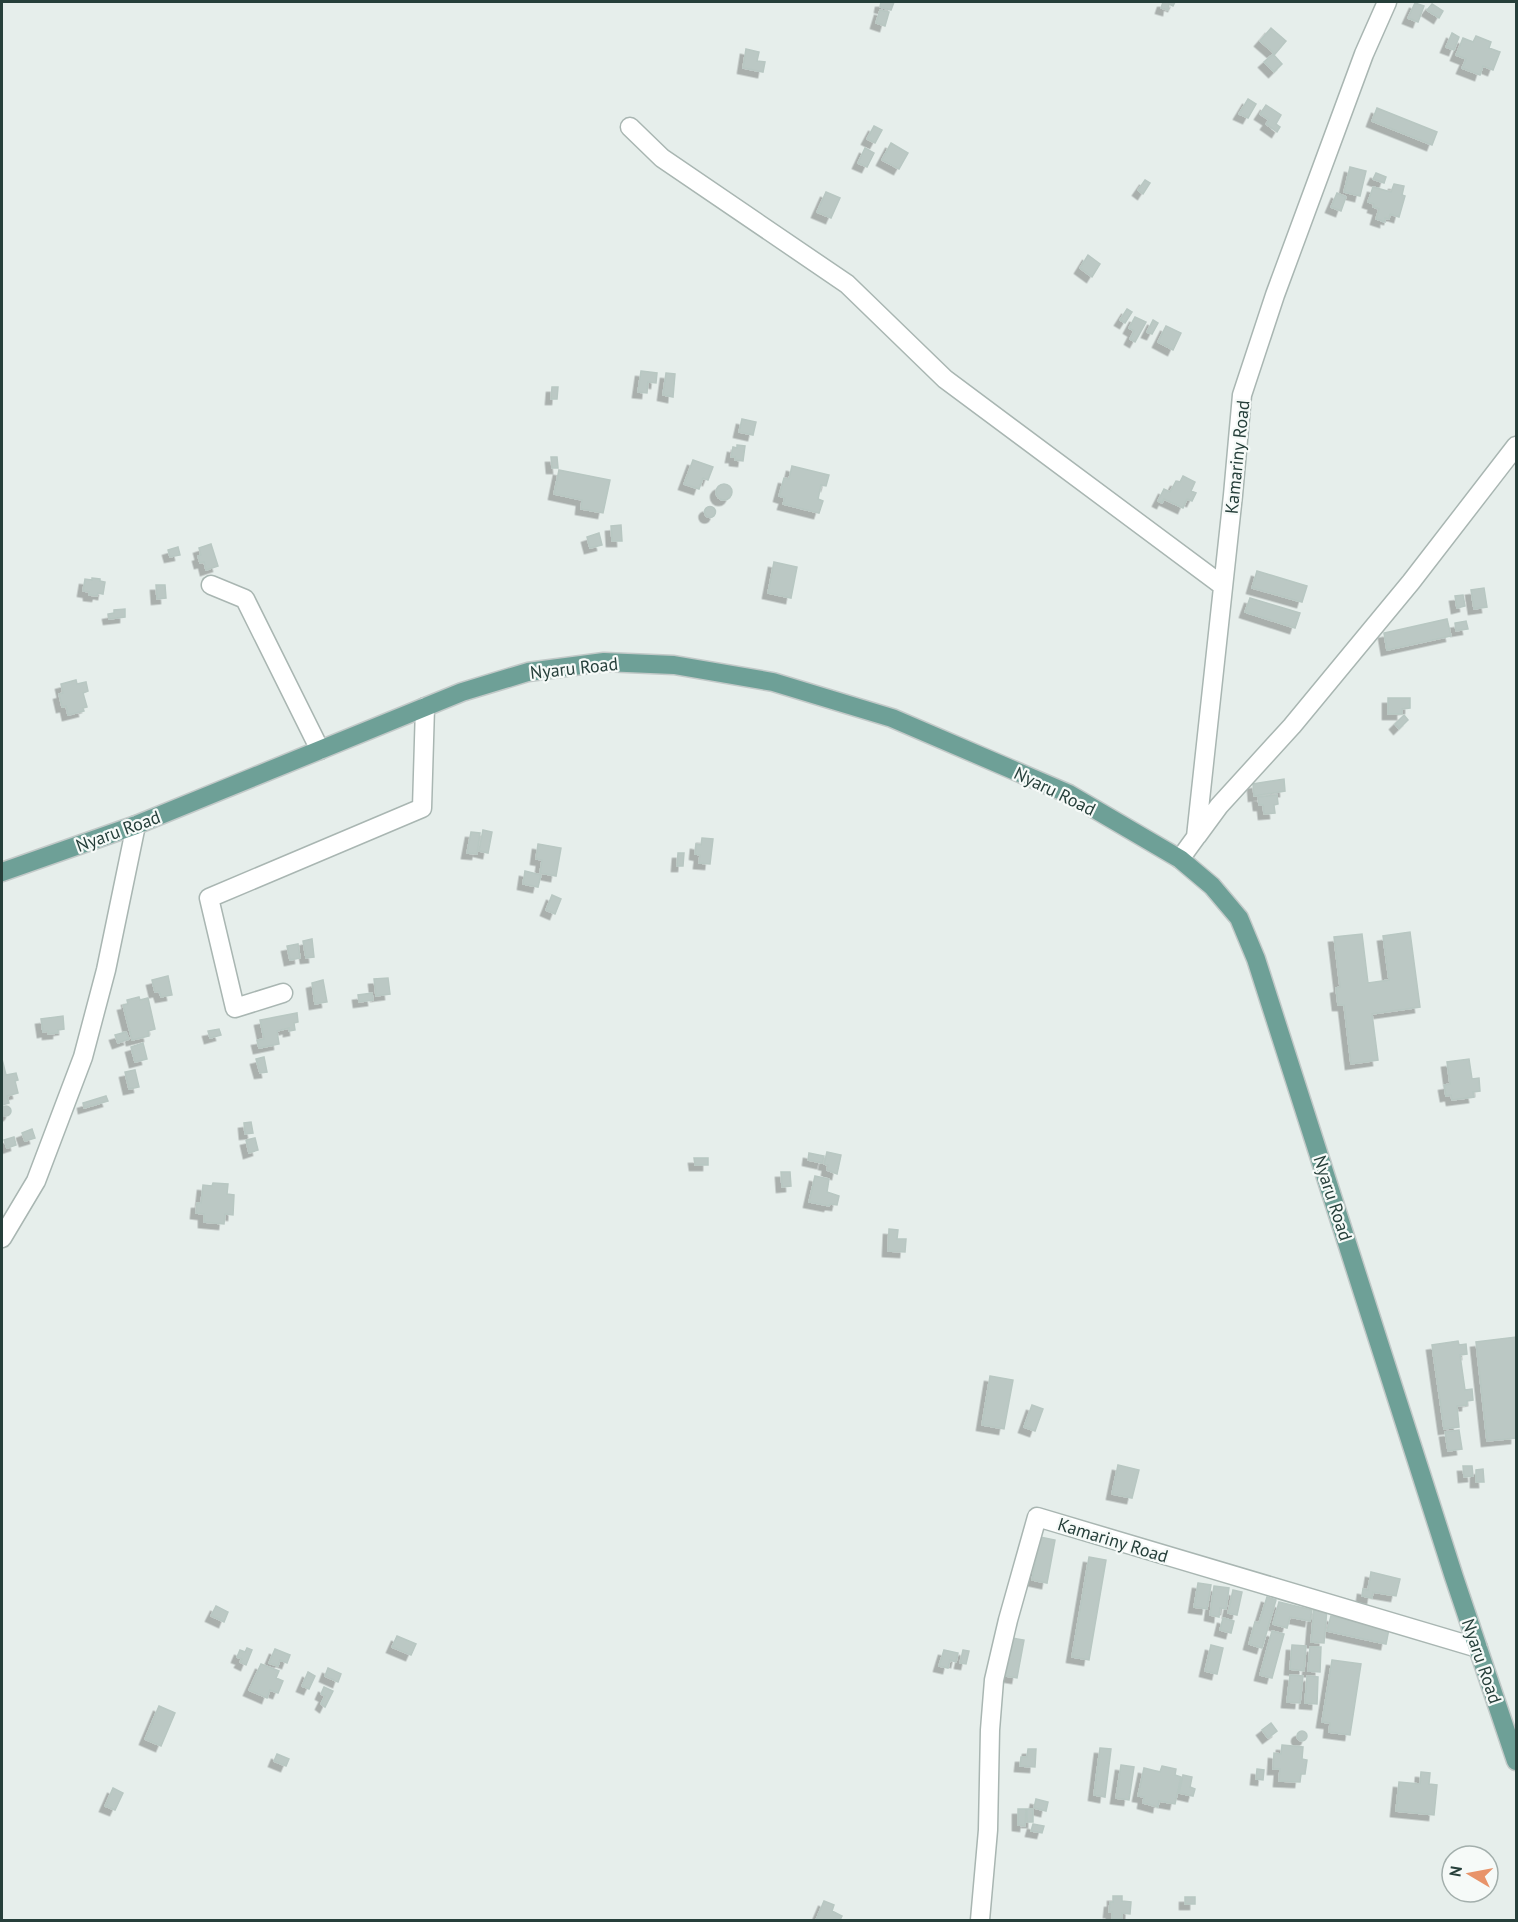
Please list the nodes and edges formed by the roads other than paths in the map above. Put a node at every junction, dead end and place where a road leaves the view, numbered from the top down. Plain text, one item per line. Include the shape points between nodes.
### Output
1 (1387, 2) edge
2 (630, 127) dead end
3 (1516, 446) edge
4 (211, 585) dead end
5 (1222, 586) junction
6 (425, 707) junction
7 (320, 750) junction
8 (136, 825) junction
9 (1196, 837) junction
10 (1180, 859) junction
11 (2, 872) edge
12 (283, 993) dead end
13 (2, 1238) edge
14 (1478, 1648) junction
15 (1516, 1761) edge
16 (980, 1920) edge

1 - 5 street, Kamariny Road via 1347,98 1242,395
2 - 5 street via 662,158 847,284 945,380
3 - 9 street via 1363,641
4 - 7 street via 245,599
5 - 9 street, Kamariny Road
6 - 7 main road, Nyaru Road
6 - 10 main road, Nyaru Road via 528,672 604,662 674,665 773,682 892,718 1058,789
6 - 12 street via 422,808 209,898 235,1008
7 - 8 main road, Nyaru Road
8 - 11 main road, Nyaru Road
8 - 13 street via 106,970 83,1057 36,1180
9 - 10 street
10 - 14 main road, Nyaru Road via 1212,886 1239,918 1256,959
14 - 15 main road, Nyaru Road
14 - 16 street, Kamariny Road via 1037,1517 994,1680

